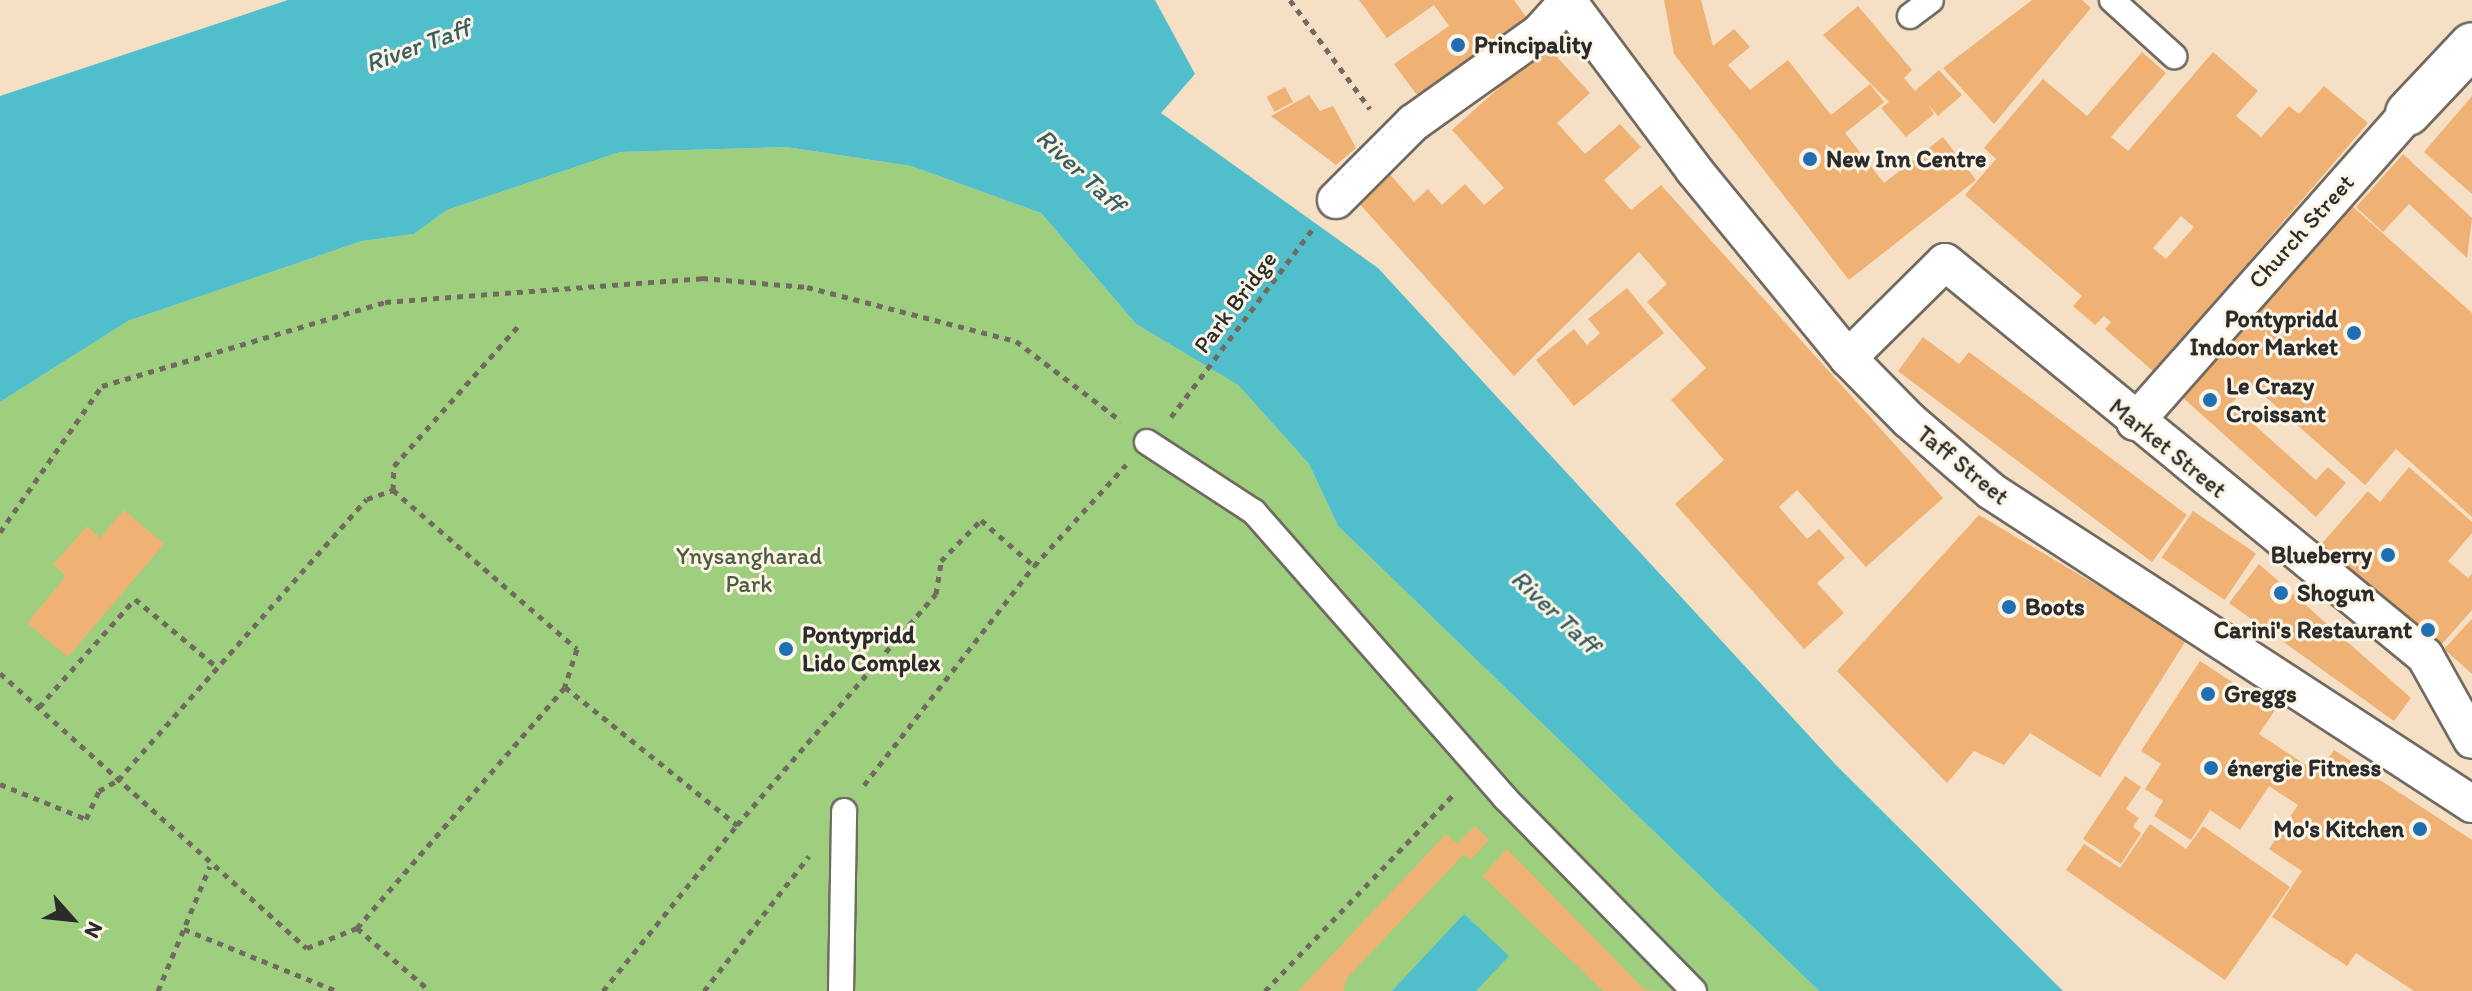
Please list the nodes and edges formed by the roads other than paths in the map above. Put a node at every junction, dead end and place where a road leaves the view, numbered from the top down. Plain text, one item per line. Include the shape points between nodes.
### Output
1 (1568, 0) edge
2 (1931, 0) edge
3 (2112, 0) edge
4 (1910, 16) dead end
5 (2472, 45) edge
6 (2174, 56) dead end
7 (2408, 113) joint
8 (1336, 200) road end
9 (1848, 358) junction
10 (2135, 422) junction
11 (1155, 434) road end
12 (2472, 740) edge
13 (2472, 804) edge
14 (844, 811) road end
15 (841, 991) edge
16 (1694, 991) edge

1 - 8 street via 1539,33 1395,142
1 - 9 street, Taff Street
2 - 4 lane
3 - 6 lane
5 - 7 street, Church Street
7 - 10 street, Church Street
9 - 10 street, Market Street via 1945,262
9 - 13 street, Taff Street via 1991,491
10 - 12 street, Market Street via 2425,656
11 - 16 lane via 1254,512 1479,769
14 - 15 lane

